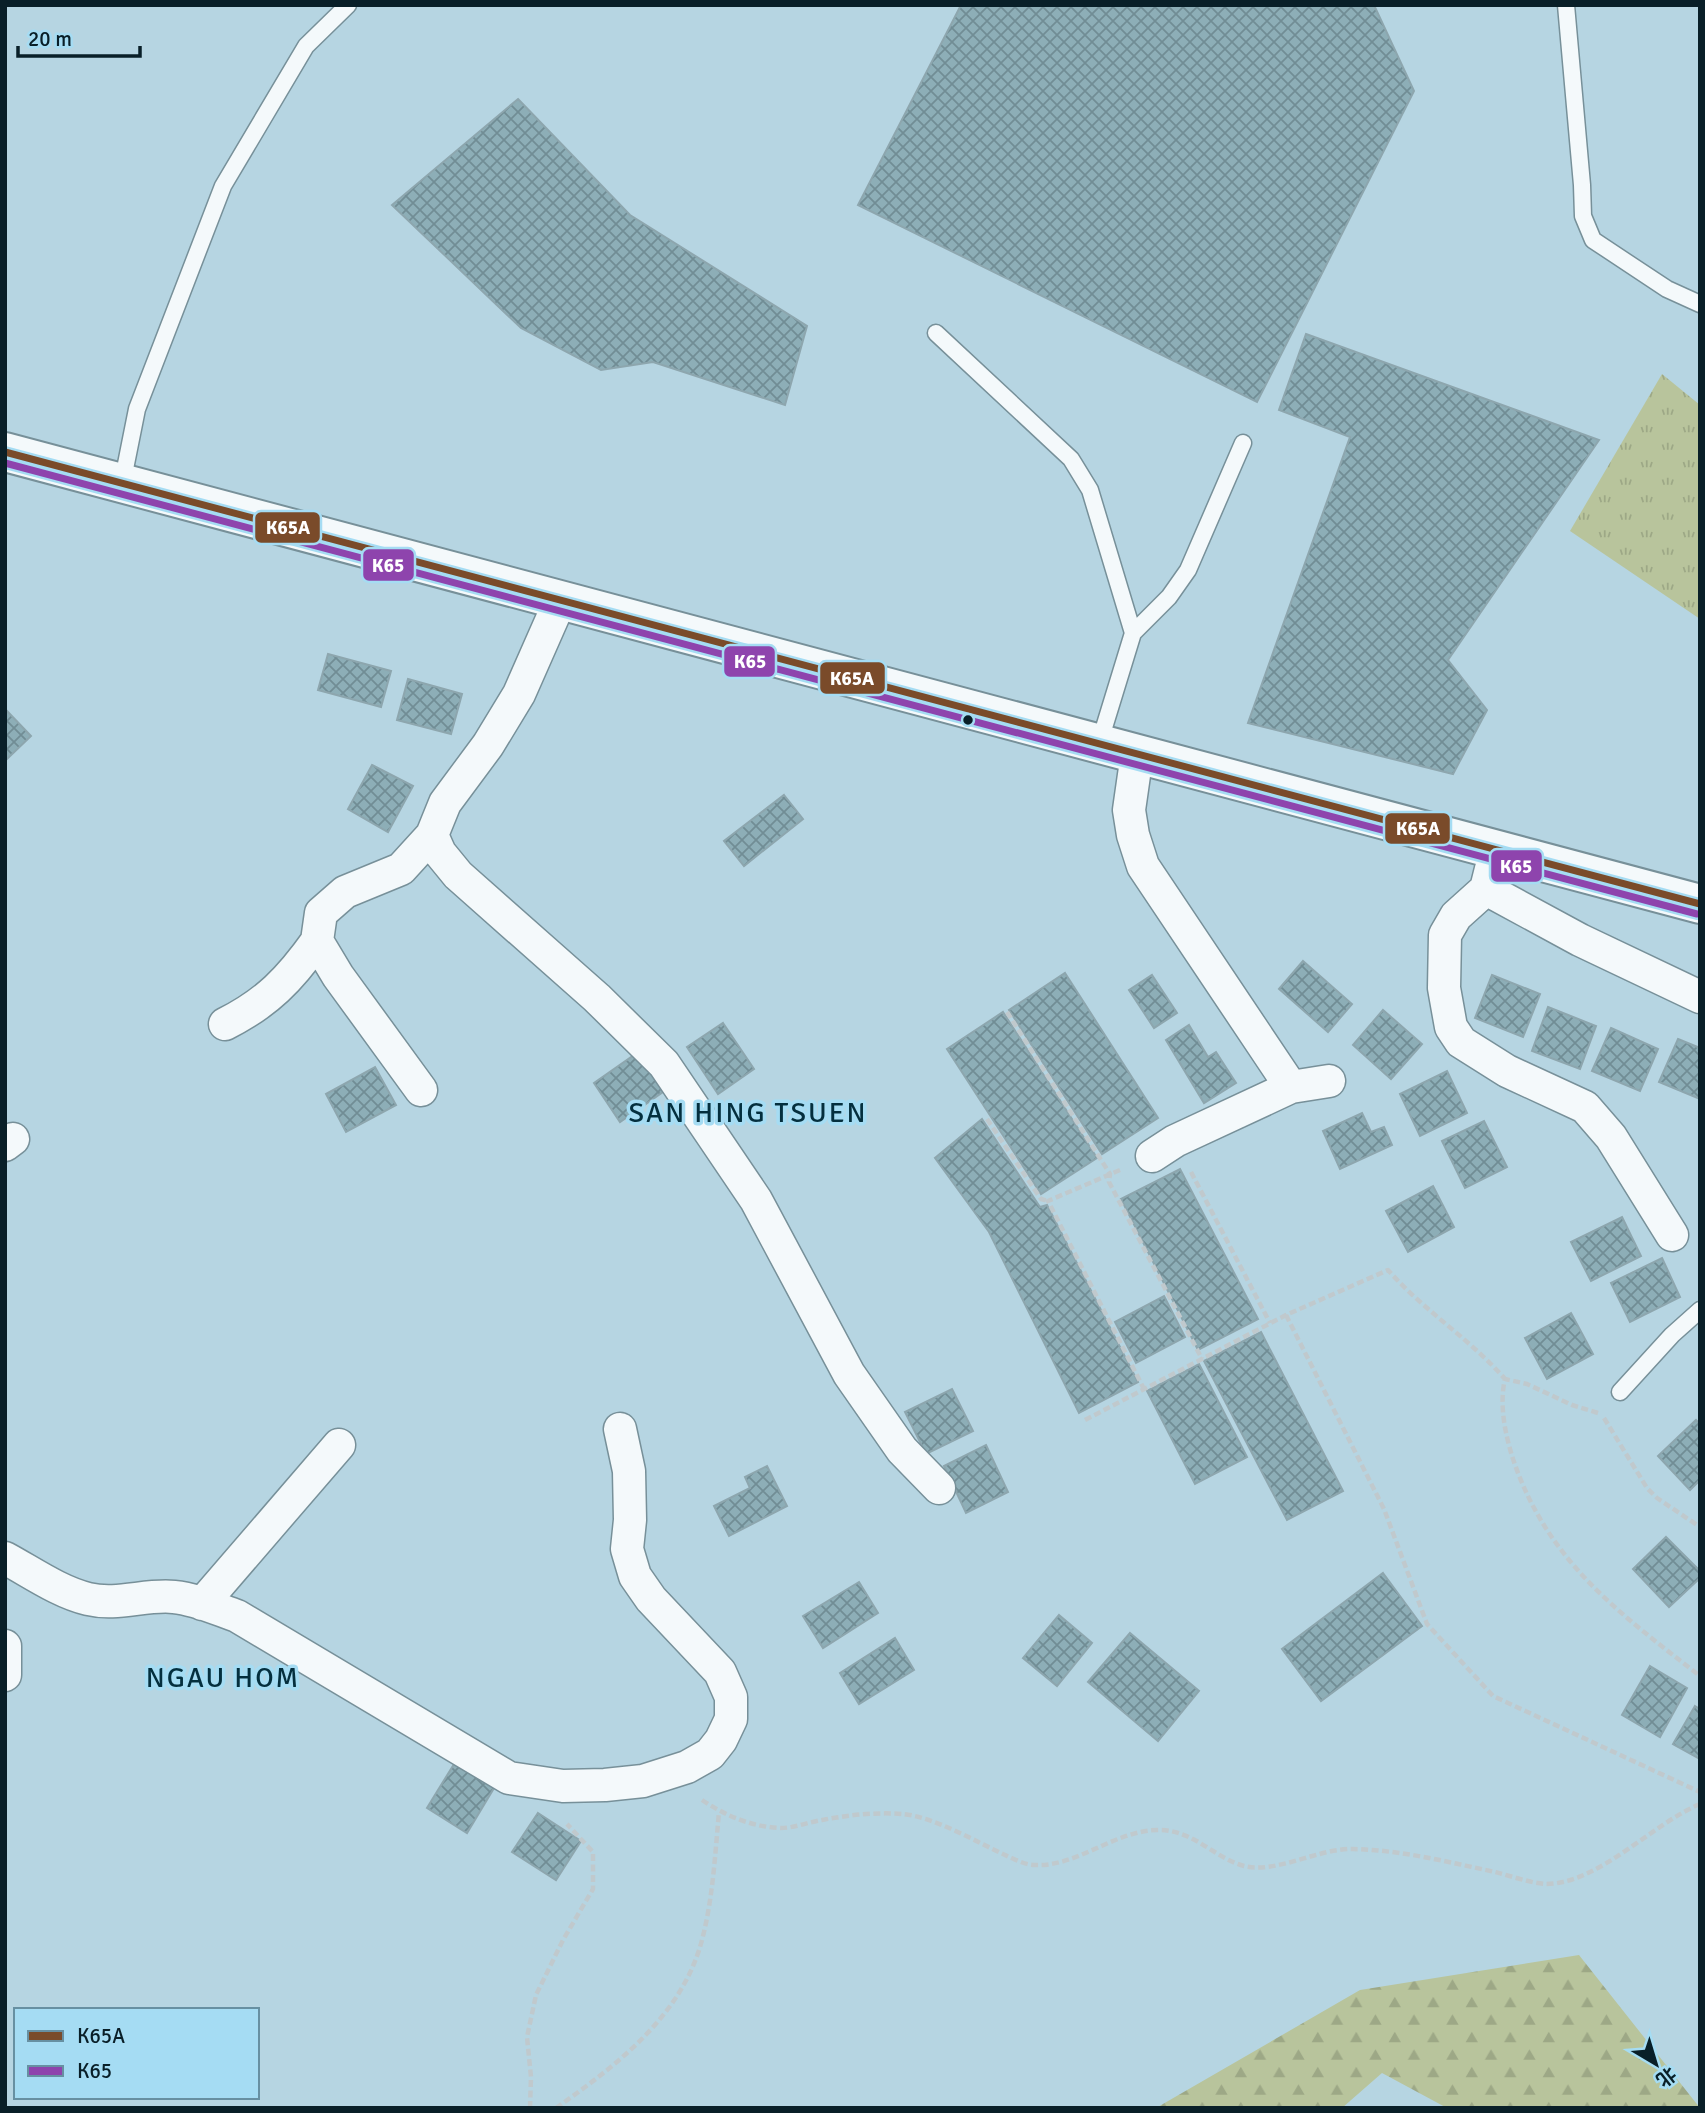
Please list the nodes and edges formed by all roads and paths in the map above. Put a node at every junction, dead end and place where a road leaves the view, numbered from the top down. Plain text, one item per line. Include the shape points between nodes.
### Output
1 (348, 5) edge
2 (1566, 5) edge
3 (1700, 304) edge
4 (936, 333) dead end
5 (1243, 443) dead end
6 (5, 453) edge
7 (122, 485) junction
8 (560, 601) junction
9 (1133, 632) junction
10 (1099, 744) junction
11 (1137, 754) junction
12 (432, 835) junction
13 (1496, 851) junction
14 (1486, 889) junction
15 (1700, 904) edge
16 (317, 942) junction
17 (1700, 997) edge
18 (1007, 1012) dead end
19 (225, 1024) dead end
20 (1329, 1081) dead end
21 (1291, 1087) junction
22 (421, 1090) dead end
23 (987, 1119) dead end
24 (1163, 1148) junction
25 (1110, 1174) junction
26 (1048, 1201) junction
27 (1672, 1235) dead end
28 (1700, 1310) edge
29 (1286, 1315) junction
30 (1270, 1323) junction
31 (1202, 1359) junction
32 (1505, 1379) junction
33 (1144, 1389) junction
34 (1620, 1392) dead end
35 (1085, 1420) dead end
36 (620, 1429) dead end
37 (339, 1445) dead end
38 (939, 1488) dead end
39 (1700, 1527) edge
40 (5, 1558) edge
41 (202, 1604) junction
42 (5, 1646) edge
43 (5, 1675) edge
44 (1700, 1676) edge
45 (667, 1775) junction
46 (1700, 1792) edge
47 (1700, 1804) edge
48 (719, 1812) junction
49 (563, 1821) dead end
50 (530, 2108) edge
51 (556, 2108) edge

1 - 7 lane via 306,46 223,186 137,409
2 - 3 lane via 1583,216 1593,240 1667,289
4 - 9 lane via 1071,459 1090,490
5 - 9 lane via 1188,570 1169,597
6 - 7 street
7 - 8 street
8 - 10 street
8 - 12 street via 519,694 445,803
9 - 10 lane
10 - 11 street
11 - 13 street
11 - 21 street via 1129,810 1143,866
12 - 16 street via 401,869 345,892 321,913
12 - 38 street via 457,875 597,998 664,1064 756,1200 849,1374 902,1450
13 - 14 street
13 - 15 street
14 - 17 street
14 - 27 street via 1456,916 1445,935 1444,988 1451,1027 1461,1042 1507,1071 1585,1107 1611,1137
16 - 19 street via 293,975 262,1002
16 - 22 street
18 - 25 path
20 - 21 street
21 - 24 street
23 - 26 path via 1041,1199
24 - 25 path
24 - 30 path
25 - 26 path
25 - 31 path via 1109,1181
26 - 33 path
28 - 34 lane
29 - 30 path
29 - 32 path via 1388,1270
29 - 46 path via 1384,1509 1427,1625 1493,1696
30 - 31 path
31 - 33 path
32 - 39 path via 1600,1413 1647,1488
32 - 44 path via 1502,1390 1510,1448 1522,1482 1555,1541 1613,1608
33 - 35 path
36 - 45 street via 629,1471 627,1549 635,1576 720,1672 731,1697 731,1720 721,1740 709,1754
37 - 41 street
40 - 41 street via 88,1599 175,1597
41 - 45 street via 237,1616 509,1777 563,1786
42 - 43 street
45 - 48 path
47 - 48 path via 1678,1813 1601,1867 1576,1879 1546,1884 1423,1856 1352,1849 1265,1867 1244,1866 1182,1833 1156,1830 1060,1862 1034,1866 904,1814 864,1814 783,1828 753,1825
48 - 51 path via 713,1886 702,1942 685,1984 628,2053
49 - 50 path via 593,1852 593,1889 536,1995 527,2037

